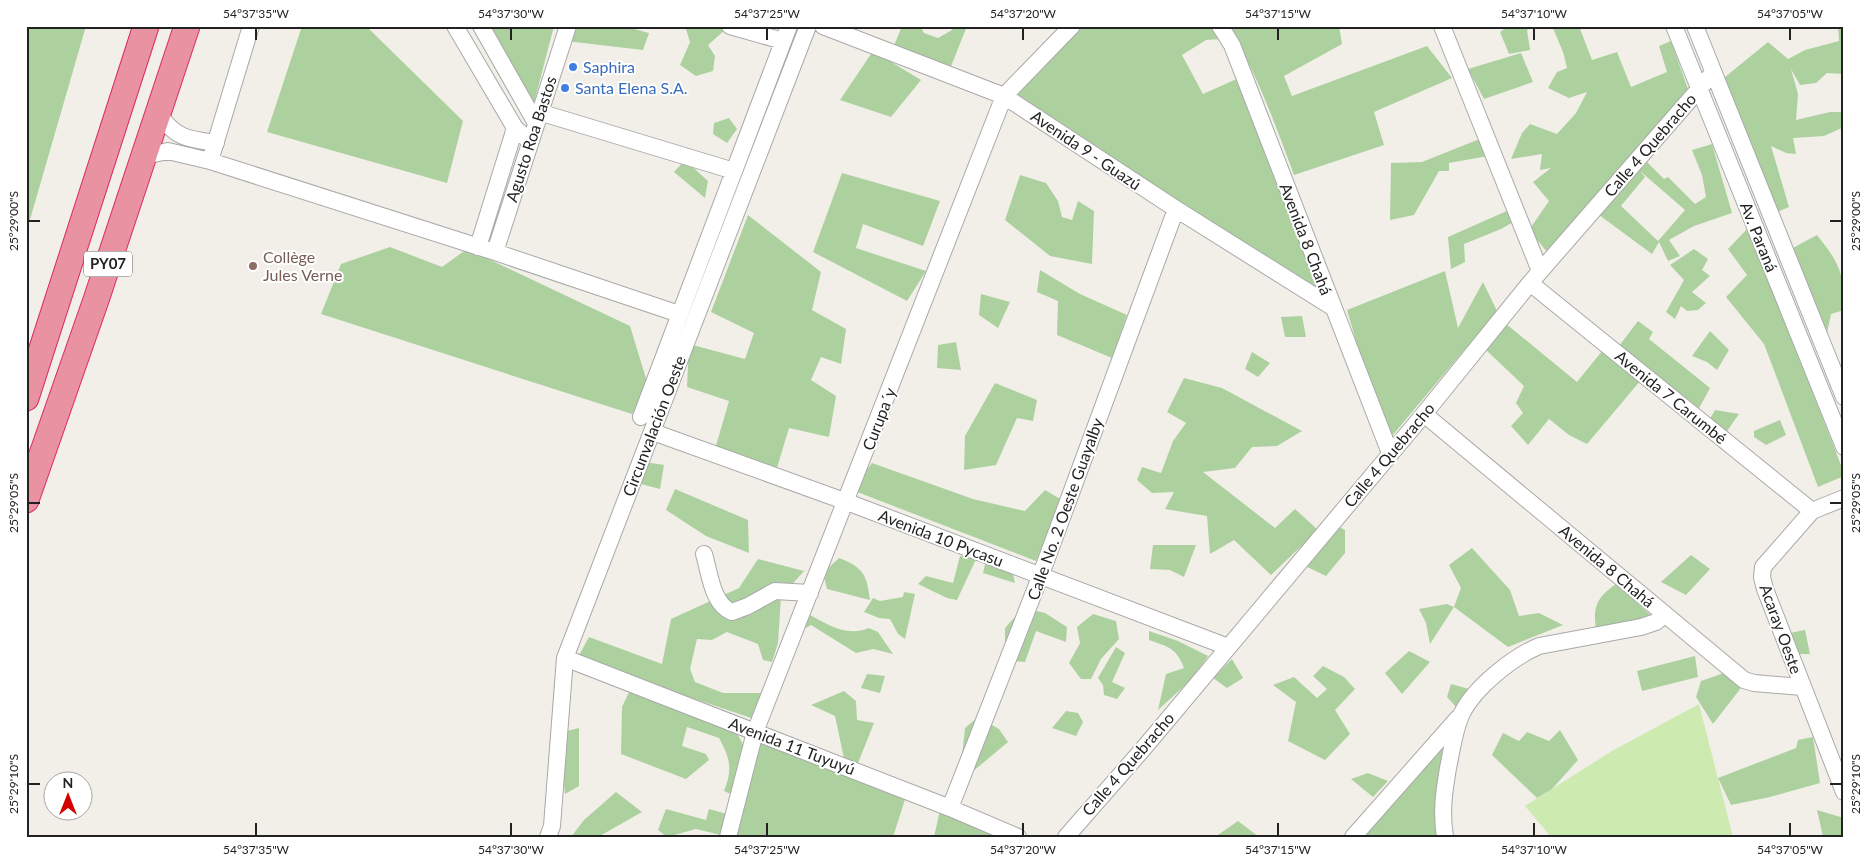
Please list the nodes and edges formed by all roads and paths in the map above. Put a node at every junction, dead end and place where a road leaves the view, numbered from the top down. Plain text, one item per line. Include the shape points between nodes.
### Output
1 (146, 26) edge
2 (187, 26) edge
3 (251, 26) edge
4 (455, 26) edge
5 (481, 26) edge
6 (568, 26) edge
7 (730, 26) edge
8 (808, 26) edge
9 (823, 26) edge
10 (1072, 26) edge
11 (1220, 26) edge
12 (1442, 26) edge
13 (1674, 26) edge
14 (1695, 26) edge
15 (786, 34) edge
16 (1713, 73) junction
17 (1699, 88) junction
18 (1004, 96) junction
19 (158, 113) junction
20 (538, 117) junction
21 (515, 128) junction
22 (531, 139) junction
23 (216, 143) junction
24 (187, 147) junction
25 (144, 156) junction
26 (210, 161) junction
27 (734, 171) junction
28 (1176, 209) junction
29 (478, 246) junction
30 (495, 252) junction
31 (1535, 277) junction
32 (1332, 306) junction
33 (679, 314) junction
34 (1844, 397) edge
35 (26, 398) edge
36 (1424, 414) junction
37 (641, 417) dead end
38 (653, 432) junction
39 (1844, 447) edge
40 (1390, 453) junction
41 (1844, 498) edge
42 (26, 500) edge
43 (847, 502) junction
44 (1812, 511) junction
45 (704, 554) dead end
46 (1040, 577) junction
47 (810, 593) junction
48 (1665, 614) junction
49 (1228, 647) junction
50 (565, 658) junction
51 (1802, 687) junction
52 (1462, 712) junction
53 (755, 732) junction
54 (1844, 792) edge
55 (950, 808) junction
56 (548, 837) edge
57 (728, 837) edge
58 (1018, 837) edge
59 (1066, 837) edge
60 (1353, 837) edge
61 (1446, 837) edge

1 - 35 highway, PY07
2 - 19 highway, PY07
3 - 23 street
4 - 21 street
5 - 20 street
6 - 20 street, Agusto Roa Bastos
7 - 15 street
8 - 38 street, Circunvalación Oeste
9 - 18 street, Avenida 9 - Guazú
10 - 18 street, Curupa´y
11 - 32 street, Avenida 8 Chahá via 1232,45
12 - 31 street, Avenida 7 Carumbé
13 - 17 street, Av. Paraná
14 - 16 street, Av. Paraná
15 - 27 street
16 - 17 street, Calle 4 Quebracho
16 - 34 street, Av. Paraná
17 - 31 street, Calle 4 Quebracho
17 - 39 street, Av. Paraná
18 - 28 street, Avenida 9 - Guazú
18 - 43 street, Curupa´y
19 - 24 street
19 - 25 highway, PY07
20 - 22 street, Agusto Roa Bastos
20 - 27 street
21 - 22 street
21 - 29 street
22 - 30 street, Agusto Roa Bastos
23 - 24 street
23 - 26 street
24 - 25 street
24 - 26 street
25 - 42 highway, PY07
26 - 29 street
27 - 33 street
28 - 32 street, Avenida 9 - Guazú
28 - 46 street, Calle No. 2 Oeste Guayalby
29 - 30 street
30 - 33 street
31 - 36 street, Calle 4 Quebracho
31 - 44 street, Avenida 7 Carumbé
32 - 40 street, Avenida 8 Chahá
33 - 37 street
36 - 40 street, Calle 4 Quebracho
36 - 48 street, Avenida 8 Chahá
38 - 43 street, Avenida 10 Pycasu
38 - 50 street, Circunvalación Oeste
40 - 49 street, Calle 4 Quebracho
41 - 44 street, Acaray Oeste
43 - 46 street, Avenida 10 Pycasu
43 - 47 street, Curupa´y
44 - 51 street, Acaray Oeste via 1762,572 1765,589
45 - 47 street via 718,601 732,612 775,591
46 - 49 street, Avenida 10 Pycasu
46 - 55 street, Calle No. 2 Oeste Guayalby
47 - 53 street, Curupa´y
48 - 51 street, Avenida 8 Chahá via 1744,680
48 - 52 street via 1656,622 1642,627 1540,646 1524,652 1472,698
49 - 59 street, Calle 4 Quebracho
50 - 53 street, Avenida 11 Tuyuyú
50 - 56 street, Circunvalación Oeste via 552,826
51 - 54 street, Acaray Oeste
52 - 60 street
52 - 61 street via 1442,804
53 - 55 street, Avenida 11 Tuyuyú
53 - 57 street, Curupa´y
55 - 58 street, Avenida 11 Tuyuyú

